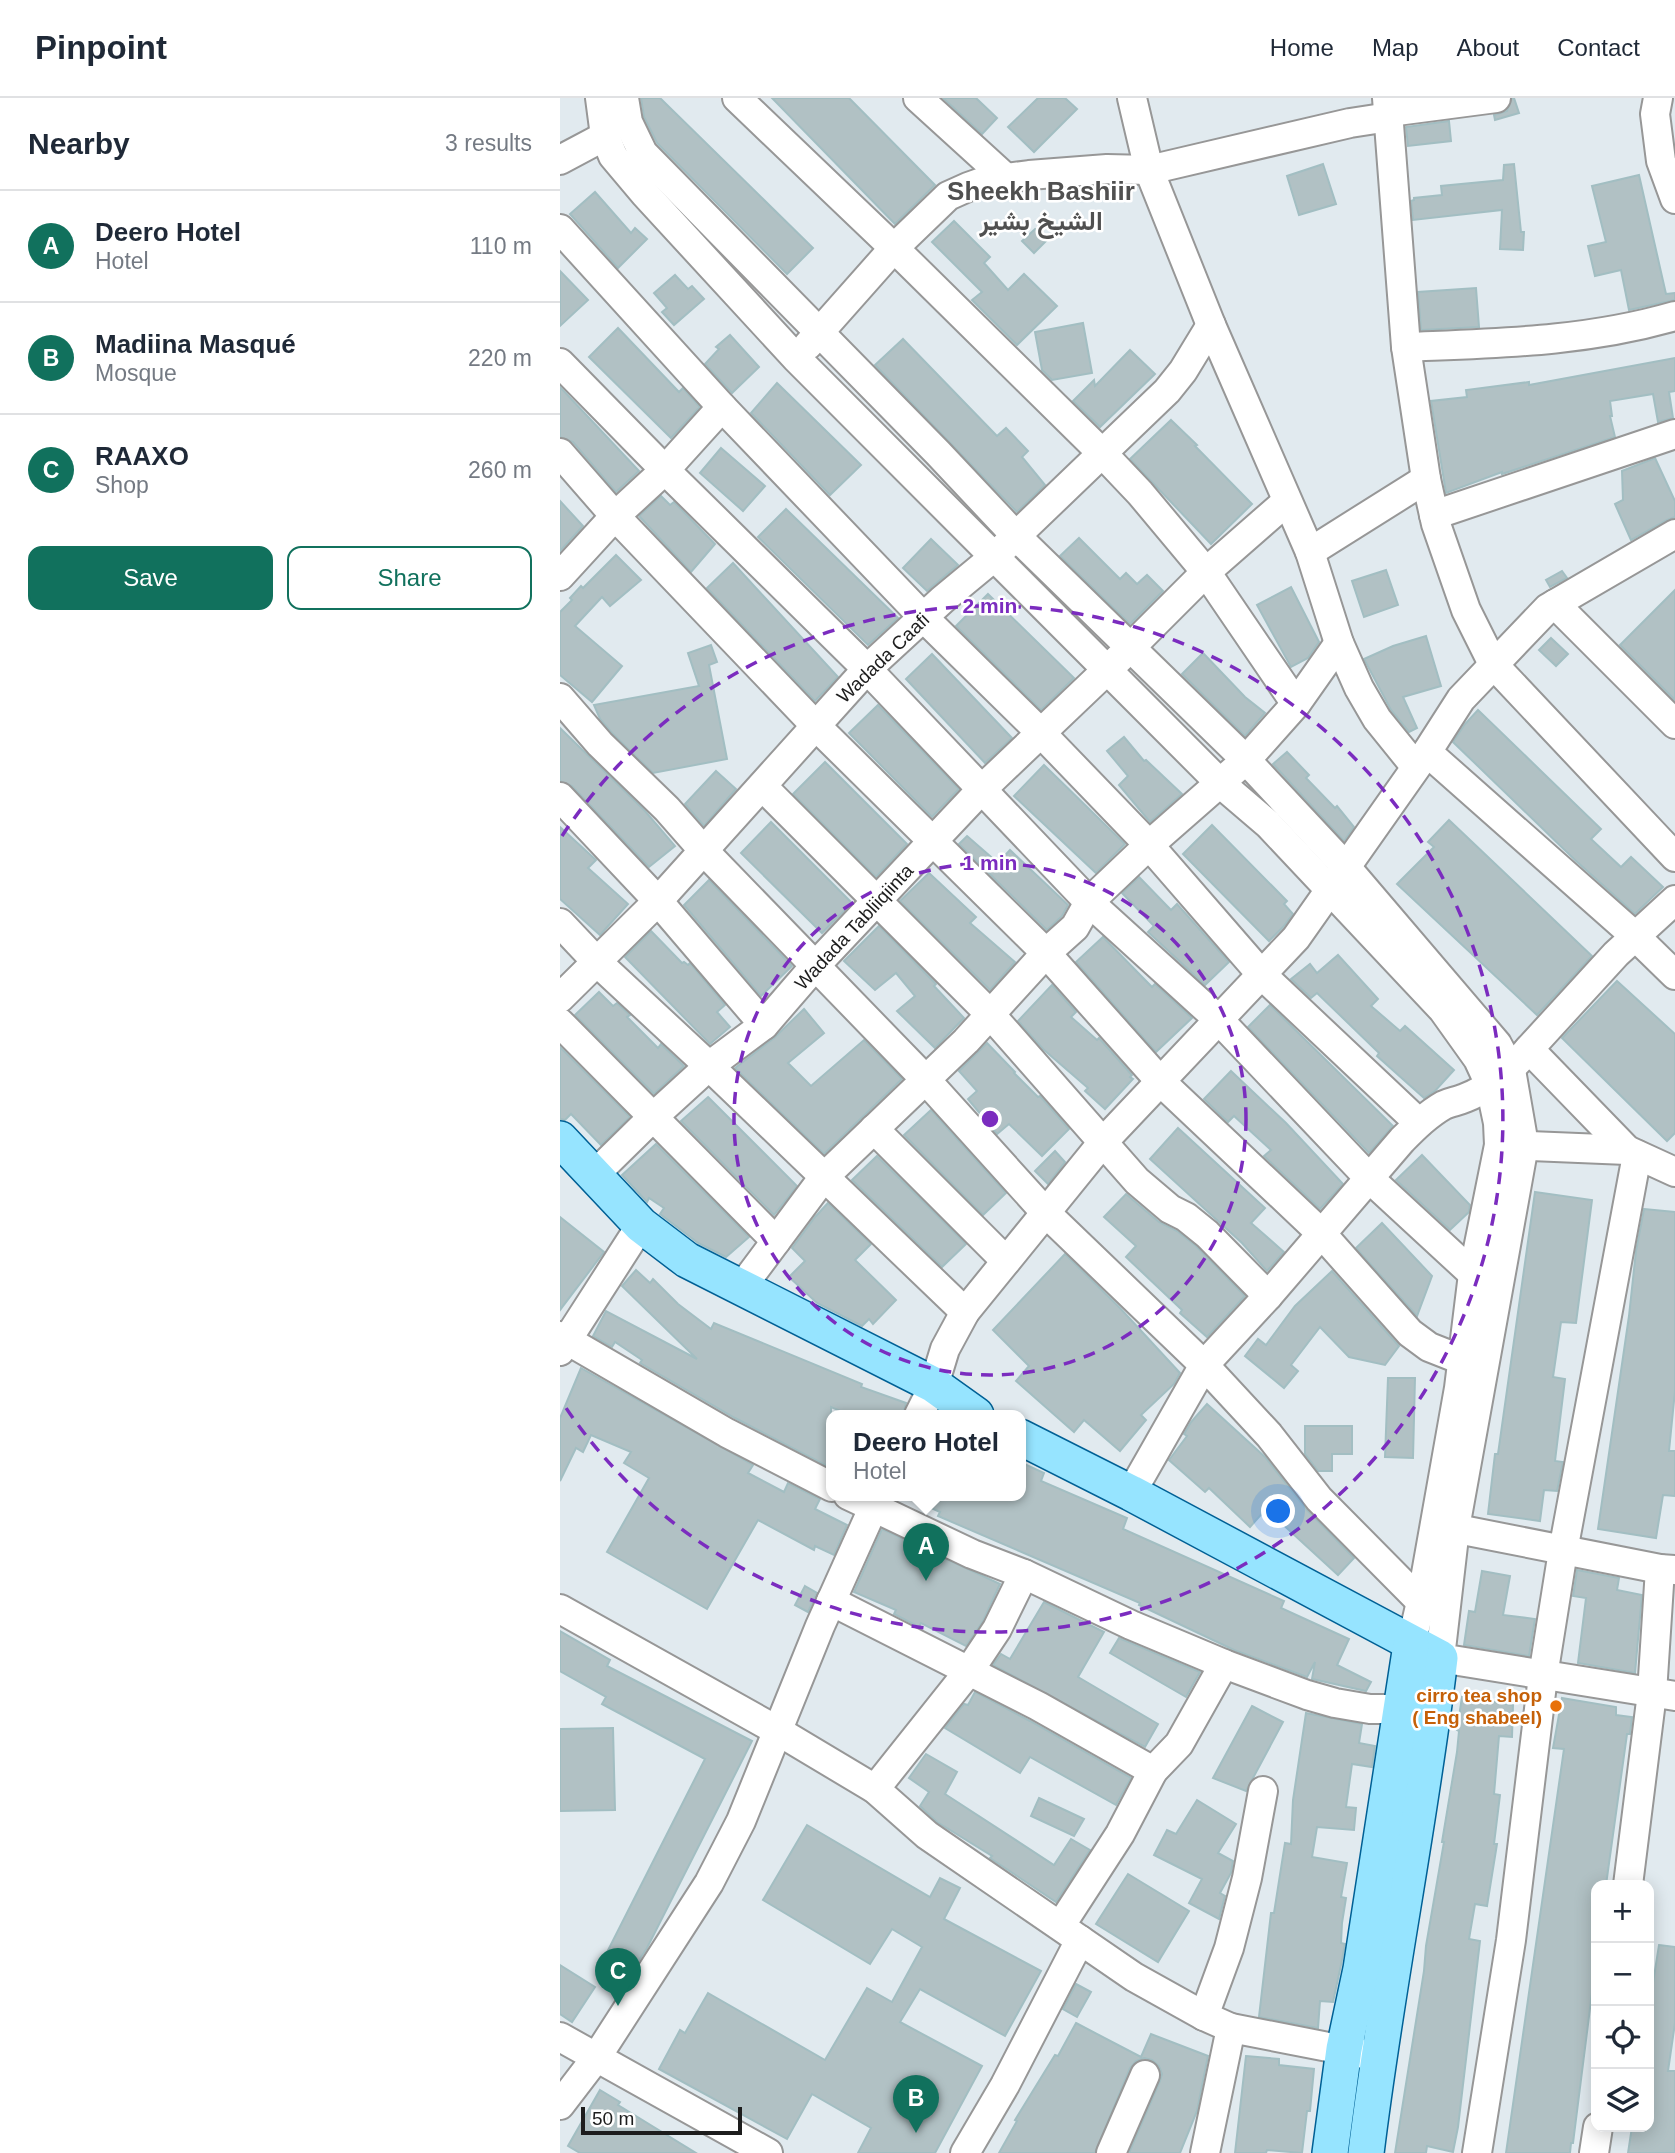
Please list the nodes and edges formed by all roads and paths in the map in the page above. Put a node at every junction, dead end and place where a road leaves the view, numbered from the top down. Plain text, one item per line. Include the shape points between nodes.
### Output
1 (600, 98) edge
2 (624, 98) edge
3 (737, 98) edge
4 (918, 98) edge
5 (1132, 98) edge
6 (1496, 98) edge
7 (1658, 98) edge
8 (1388, 109) edge
9 (605, 136) junction
10 (560, 160) edge
11 (1149, 170) junction
12 (1007, 179) junction
13 (1675, 196) edge
14 (560, 229) edge
15 (894, 248) junction
16 (1675, 316) edge
17 (1211, 325) junction
18 (820, 333) junction
19 (1406, 347) junction
20 (796, 358) junction
21 (560, 363) edge
22 (722, 407) junction
23 (1675, 435) edge
24 (560, 453) edge
25 (1103, 454) junction
26 (665, 470) junction
27 (1426, 479) junction
28 (1286, 502) junction
29 (1434, 515) junction
30 (615, 516) junction
31 (1675, 534) edge
32 (1016, 536) junction
33 (1310, 552) junction
34 (994, 557) junction
35 (1206, 572) junction
36 (560, 576) edge
37 (1555, 604) junction
38 (924, 618) junction
39 (1339, 643) junction
40 (1130, 648) junction
41 (1493, 664) junction
42 (1106, 668) junction
43 (867, 669) junction
44 (560, 698) edge
45 (1296, 704) junction
46 (1675, 724) edge
47 (815, 725) junction
48 (1041, 733) junction
49 (1421, 759) junction
50 (1246, 760) junction
51 (1220, 783) junction
52 (763, 787) junction
53 (981, 790) junction
54 (560, 797) edge
55 (932, 842) junction
56 (1149, 845) junction
57 (703, 850) junction
58 (1675, 857) edge
59 (1339, 878) junction
60 (1675, 900) edge
61 (658, 901) junction
62 (877, 901) junction
63 (1089, 902) junction
64 (560, 923) edge
65 (1635, 936) junction
66 (1046, 953) junction
67 (596, 961) junction
68 (815, 966) junction
69 (1262, 975) junction
70 (1675, 975) edge
71 (560, 998) edge
72 (990, 1014) junction
73 (1219, 1020) junction
74 (560, 1023) edge
75 (764, 1025) junction
76 (709, 1066) junction
77 (1510, 1068) junction
78 (925, 1079) junction
79 (1160, 1081) junction
80 (652, 1118) junction
81 (1419, 1123) junction
82 (874, 1129) junction
83 (560, 1139) edge
84 (1103, 1142) junction
85 (1512, 1145) junction
86 (1632, 1153) junction
87 (1675, 1172) edge
88 (593, 1176) junction
89 (823, 1178) junction
90 (1370, 1179) junction
91 (1046, 1213) junction
92 (641, 1225) junction
93 (1321, 1233) junction
94 (776, 1241) junction
95 (1006, 1261) junction
96 (1473, 1274) junction
97 (1500, 1276) junction
98 (741, 1288) junction
99 (1268, 1296) junction
100 (964, 1312) junction
101 (562, 1342) edge
102 (1462, 1360) junction
103 (1204, 1364) junction
104 (1469, 1390) junction
105 (927, 1400) edge
106 (960, 1410) edge
107 (1026, 1440) edge
108 (826, 1484) edge
109 (1131, 1493) junction
110 (865, 1501) edge
111 (870, 1501) edge
112 (1444, 1526) junction
113 (1563, 1551) junction
114 (1667, 1570) edge
115 (1024, 1574) junction
116 (831, 1601) junction
117 (1421, 1602) junction
118 (560, 1609) edge
119 (1425, 1652) junction
120 (1224, 1664) junction
121 (969, 1671) junction
122 (1544, 1676) junction
123 (1664, 1694) edge
124 (1402, 1709) junction
125 (778, 1731) junction
126 (1153, 1771) junction
127 (875, 1789) junction
128 (1263, 1791) dead end
129 (1393, 1872) junction
130 (1629, 1880) edge
131 (1070, 1932) junction
132 (1204, 2016) junction
133 (1231, 2028) junction
134 (560, 2036) edge
135 (1361, 2053) junction
136 (596, 2058) junction
137 (1145, 2075) dead end
138 (560, 2105) edge
139 (1597, 2132) edge
140 (768, 2153) edge
141 (965, 2153) edge
142 (1111, 2153) edge
143 (1205, 2153) edge
144 (1330, 2153) edge
145 (1366, 2153) edge
146 (1477, 2153) edge
147 (1594, 2153) edge

1 - 9 street
2 - 18 street via 628,122 643,153
3 - 15 street
4 - 12 street
5 - 11 street
6 - 8 street
7 - 13 street via 1655,114 1661,161
8 - 11 street via 1350,123
8 - 19 street
9 - 10 street
9 - 20 street via 612,156
11 - 12 street via 1107,169
11 - 17 street
12 - 15 street via 985,181 948,196
14 - 22 street
15 - 18 street
15 - 25 street
16 - 19 street via 1616,332 1551,340
17 - 25 street, Wadada Caafi via 1167,391
17 - 28 street
18 - 20 street
18 - 32 street
19 - 27 street
20 - 34 street
21 - 26 street
22 - 26 street
22 - 38 street
23 - 29 street
24 - 30 street
25 - 32 street, Wadada Caafi
25 - 35 street
26 - 30 street
26 - 43 street
27 - 29 street
27 - 33 street
28 - 33 street
28 - 35 street, Wadada Tabliiqiinta
29 - 41 street via 1466,610
30 - 36 street
30 - 47 street
31 - 37 street
32 - 34 street, Wadada Caafi
32 - 40 street
33 - 39 street
34 - 38 street, Wadada Caafi
34 - 42 street
35 - 40 street, Wadada Tabliiqiinta
35 - 45 street
37 - 41 street
37 - 46 street
38 - 43 street, Wadada Caafi
38 - 48 street
39 - 45 street
39 - 49 street via 1377,719
40 - 42 street, Wadada Tabliiqiinta
40 - 50 street
41 - 49 street via 1461,699
41 - 58 street
42 - 48 street, Wadada Tabliiqiinta
42 - 51 street
43 - 47 street, Wadada Caafi
43 - 53 street
44 - 57 street
45 - 50 street
47 - 52 street, Wadada Caafi
47 - 55 street
48 - 53 street, Wadada Tabliiqiinta
48 - 56 street
49 - 59 street
49 - 65 street
50 - 51 street
50 - 59 street
51 - 56 street
51 - 59 street
52 - 57 street, Wadada Caafi
52 - 62 street
53 - 55 street, Wadada Tabliiqiinta
53 - 63 street
54 - 61 street
55 - 62 street, Wadada Tabliiqiinta
55 - 66 street
56 - 63 street
56 - 69 street
57 - 61 street, Wadada Caafi
57 - 68 street
59 - 69 street via 1296,938
59 - 77 street via 1478,1059
60 - 65 street
61 - 67 street, Wadada Caafi
61 - 75 street
62 - 68 street, Wadada Tabliiqiinta
62 - 72 street
63 - 66 street via 1075,927
63 - 73 street
64 - 67 street
65 - 70 street
65 - 77 street
66 - 72 street
66 - 79 street
67 - 71 street, Wadada Caafi
67 - 76 street
68 - 75 street, Wadada Tabliiqiinta
68 - 78 street
69 - 73 street
69 - 81 street
72 - 78 street
72 - 84 street
73 - 79 street
73 - 90 street
74 - 80 street
75 - 76 street, Wadada Tabliiqiinta
76 - 80 street, Wadada Tabliiqiinta
76 - 89 street
77 - 81 street
77 - 85 street via 1498,1124
77 - 86 street
78 - 82 street
78 - 91 street
79 - 84 street
79 - 93 street
80 - 88 street, Wadada Tabliiqiinta
80 - 94 street
81 - 90 street
82 - 89 street
82 - 95 street
83 - 88 main road
84 - 91 street
84 - 99 street via 1137,1181 1207,1234
85 - 86 street
85 - 96 street
85 - 97 street
86 - 87 street
86 - 113 street
88 - 92 main road
89 - 94 street
89 - 100 street
90 - 93 street
90 - 96 street
91 - 95 street
91 - 103 street
92 - 98 main road via 687,1260
92 - 101 street
93 - 99 street
93 - 102 street via 1410,1333 1429,1347
94 - 98 street
95 - 100 street
96 - 97 street
96 - 102 street
97 - 104 street
98 - 105 main road
99 - 103 street
100 - 105 street
101 - 108 street
102 - 104 street
103 - 109 street
103 - 117 street via 1319,1499
104 - 112 street
105 - 106 main road
107 - 109 main road
109 - 119 main road
110 - 116 street
111 - 115 street via 972,1554
112 - 113 street
112 - 117 street
112 - 119 street
113 - 114 street
113 - 122 street
114 - 123 street
115 - 120 street
115 - 121 street
116 - 121 street
116 - 125 street
117 - 119 street
118 - 125 street
119 - 122 street
119 - 124 main road
119 - 129 main road via 1429,1743
120 - 124 street via 1316,1698 1370,1709
120 - 126 street via 1179,1744
121 - 126 street
121 - 127 street
122 - 123 street
122 - 146 street via 1511,1940
123 - 130 street
124 - 129 main road
125 - 127 street
125 - 136 street via 741,1821 709,1883
126 - 131 street
127 - 131 street via 927,1835
128 - 132 street via 1229,1948
129 - 135 main road via 1362,1969
131 - 132 street via 1135,1977
131 - 141 street via 1005,2085
132 - 133 street
133 - 135 street
133 - 143 street
134 - 136 street
135 - 144 main road
135 - 145 main road
136 - 138 street
136 - 140 street
137 - 142 street
139 - 147 street

